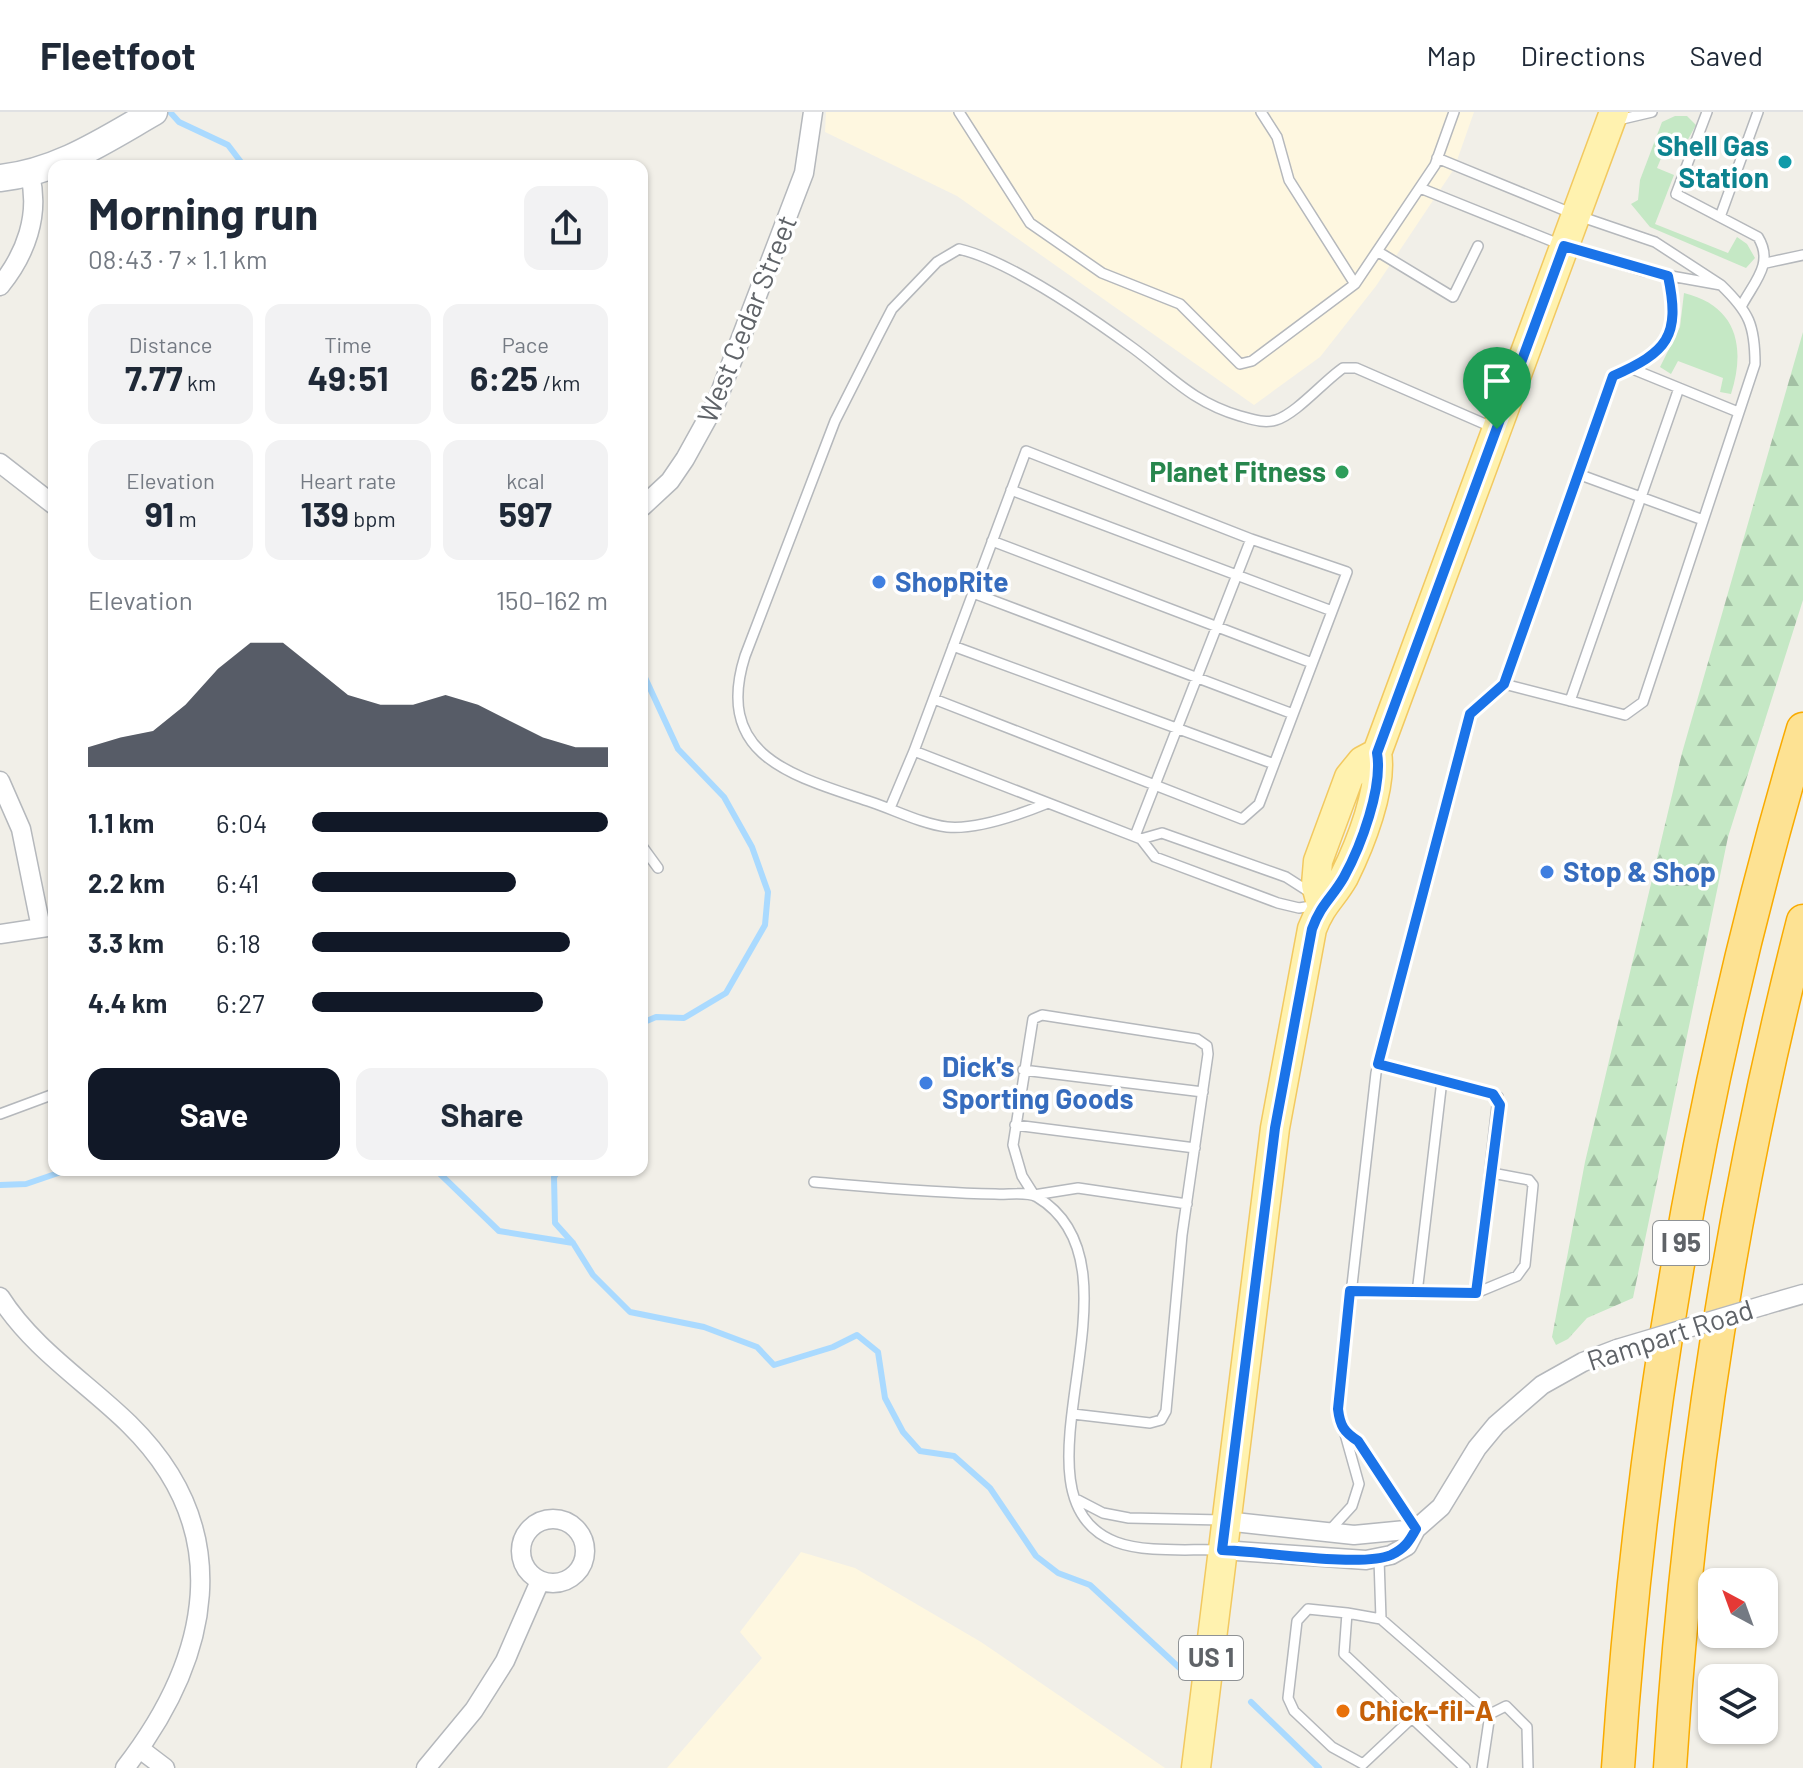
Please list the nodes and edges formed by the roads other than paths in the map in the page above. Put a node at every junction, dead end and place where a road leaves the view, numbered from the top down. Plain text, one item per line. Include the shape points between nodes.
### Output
1 (154, 112) edge
2 (813, 112) edge
3 (959, 112) edge
4 (1261, 112) edge
5 (1454, 112) edge
6 (1652, 112) edge
7 (1707, 112) edge
8 (1758, 112) edge
9 (1612, 117) edge
10 (124, 120) edge
11 (1437, 158) junction
12 (56, 160) edge
13 (48, 164) edge
14 (30, 175) junction
15 (0, 178) edge
16 (1420, 188) junction
17 (1576, 215) junction
18 (1720, 217) junction
19 (1478, 246) dead end
20 (1564, 246) junction
21 (1377, 251) junction
22 (1803, 255) edge
23 (1766, 263) junction
24 (1668, 276) junction
25 (1355, 284) junction
26 (1721, 285) junction
27 (0, 286) edge
28 (1742, 305) junction
29 (1630, 368) junction
30 (1679, 388) junction
31 (1738, 412) junction
32 (1497, 429) junction
33 (0, 463) edge
34 (1578, 474) junction
35 (1011, 490) junction
36 (1641, 497) junction
37 (48, 500) edge
38 (648, 501) edge
39 (1703, 520) junction
40 (1251, 539) junction
41 (992, 541) junction
42 (1237, 576) junction
43 (973, 593) junction
44 (1332, 611) junction
45 (1217, 627) junction
46 (953, 646) junction
47 (1312, 663) junction
48 (1197, 677) junction
49 (1504, 684) junction
50 (934, 699) junction
51 (1570, 701) junction
52 (1293, 714) junction
53 (1177, 729) junction
54 (1803, 729) edge
55 (914, 751) junction
56 (1274, 764) junction
57 (0, 781) edge
58 (1155, 785) junction
59 (1048, 803) junction
60 (890, 808) junction
61 (1138, 838) junction
62 (648, 854) edge
63 (658, 868) dead end
64 (1321, 904) junction
65 (1803, 921) edge
66 (48, 927) edge
67 (0, 934) edge
68 (1378, 1064) junction
69 (1023, 1070) junction
70 (1442, 1080) junction
71 (1203, 1092) junction
72 (48, 1096) edge
73 (0, 1114) edge
74 (1015, 1125) junction
75 (1195, 1148) junction
76 (1492, 1173) junction
77 (814, 1182) dead end
78 (1034, 1195) junction
79 (1187, 1204) junction
80 (1350, 1291) junction
81 (1417, 1293) junction
82 (1476, 1293) junction
83 (1803, 1294) edge
84 (0, 1297) edge
85 (1073, 1414) junction
86 (1344, 1432) junction
87 (1078, 1500) junction
88 (1225, 1521) junction
89 (1416, 1529) junction
90 (1327, 1532) junction
91 (1222, 1550) junction
92 (1379, 1559) junction
93 (540, 1581) dead end
94 (1347, 1613) junction
95 (1381, 1619) junction
96 (1490, 1714) junction
97 (1412, 1718) junction
98 (140, 1749) junction
99 (125, 1768) edge
100 (165, 1768) edge
101 (426, 1768) edge
102 (1196, 1768) edge
103 (1465, 1768) edge
104 (1482, 1768) edge
105 (1528, 1768) edge
106 (1618, 1768) edge
107 (1670, 1768) edge

1 - 10 street
2 - 38 street, West Cedar Street via 804,173 716,403 678,470
3 - 25 lane via 1030,223 1102,273 1180,304 1240,364 1252,361
4 - 25 lane via 1277,137 1289,180
5 - 11 lane
6 - 9 lane
7 - 18 lane via 1676,194
8 - 18 lane
9 - 17 main road, US 1
10 - 12 street
11 - 16 lane
11 - 17 lane
13 - 14 street
14 - 15 street
14 - 27 street via 35,195 32,223
16 - 20 lane
16 - 21 lane
17 - 20 main road, US 1
17 - 26 lane via 1655,242
18 - 23 lane via 1758,237
19 - 21 lane via 1453,297
20 - 24 lane
20 - 32 main road, US 1
21 - 25 lane
22 - 23 lane
23 - 28 lane
24 - 26 lane
24 - 29 lane via 1673,323 1651,359
26 - 28 lane
28 - 31 lane via 1755,332 1755,364
29 - 30 lane
29 - 34 lane via 1613,376
30 - 31 lane
30 - 36 lane
31 - 39 lane
32 - 60 lane via 1356,368 1343,368 1276,420 1259,422 1185,392 1134,349 977,253 959,249 937,262 892,309 835,421 735,687 751,743 771,763
32 - 64 main road, US 1 via 1377,753 1349,777 1318,861
33 - 37 street
34 - 36 lane
34 - 49 lane
35 - 40 lane via 1026,451
35 - 41 lane
35 - 42 lane
36 - 39 lane
36 - 51 lane
39 - 51 lane via 1643,702 1625,715
40 - 42 lane
40 - 44 lane via 1347,572
41 - 43 lane
41 - 45 lane
42 - 44 lane
42 - 45 lane
43 - 46 lane
43 - 48 lane
44 - 47 lane
45 - 47 lane
45 - 48 lane
46 - 50 lane
46 - 53 lane
47 - 52 lane
48 - 52 lane
48 - 53 lane
49 - 51 lane
49 - 68 lane via 1470,714
50 - 55 lane
50 - 58 lane
52 - 56 lane
53 - 56 lane
53 - 58 lane
54 - 106 highway, I 95 via 1728,1010 1685,1217 1643,1499
55 - 59 lane
55 - 60 lane
56 - 58 lane via 1259,804 1242,819
57 - 66 street via 21,829
58 - 61 lane
59 - 60 lane via 1015,817 948,827
59 - 61 lane
61 - 64 lane via 1155,857 1278,903 1299,908
61 - 64 lane via 1162,833 1286,877 1306,887
62 - 63 lane
64 - 88 main road, US 1 via 1291,1027 1277,1114
65 - 107 highway, I 95 via 1751,1145 1714,1355 1685,1580
66 - 67 street
68 - 70 lane
68 - 80 lane
69 - 71 lane
69 - 71 lane via 1029,1026 1042,1015 1197,1039 1208,1054
69 - 74 lane
70 - 76 lane via 1498,1097
70 - 81 lane
71 - 75 lane
72 - 73 lane
74 - 75 lane
74 - 78 lane via 1013,1145
75 - 79 lane
76 - 82 lane
76 - 82 lane via 1533,1185 1525,1265 1517,1276
77 - 78 lane
78 - 79 lane via 1078,1188
78 - 85 lane via 1055,1211 1076,1240 1086,1279
79 - 85 lane via 1166,1411 1161,1420 1150,1423
80 - 81 lane
80 - 86 lane via 1338,1409
81 - 82 lane
83 - 89 street, Rampart Road, bridge via 1617,1349 1565,1370 1504,1418 1477,1448 1441,1507
84 - 98 street via 15,1321 129,1424 161,1461 194,1536 201,1592 194,1640 176,1689
85 - 87 lane via 1066,1469
86 - 89 lane via 1358,1441
86 - 90 lane via 1359,1484 1352,1506
87 - 88 lane via 1129,1518
87 - 91 lane via 1095,1529 1120,1543
88 - 90 street
88 - 91 main road, US 1
89 - 90 street via 1371,1536
89 - 92 street, Rampart Road via 1407,1546
91 - 92 street
91 - 102 main road, US 1
92 - 95 lane
93 - 101 street via 505,1661 474,1710
94 - 95 lane
94 - 97 lane via 1344,1654
94 - 97 lane via 1308,1609 1297,1621 1288,1698 1294,1711 1332,1747 1363,1764
95 - 96 lane
96 - 104 lane
96 - 105 lane via 1506,1706 1527,1727
97 - 103 lane
98 - 99 street
98 - 100 street

